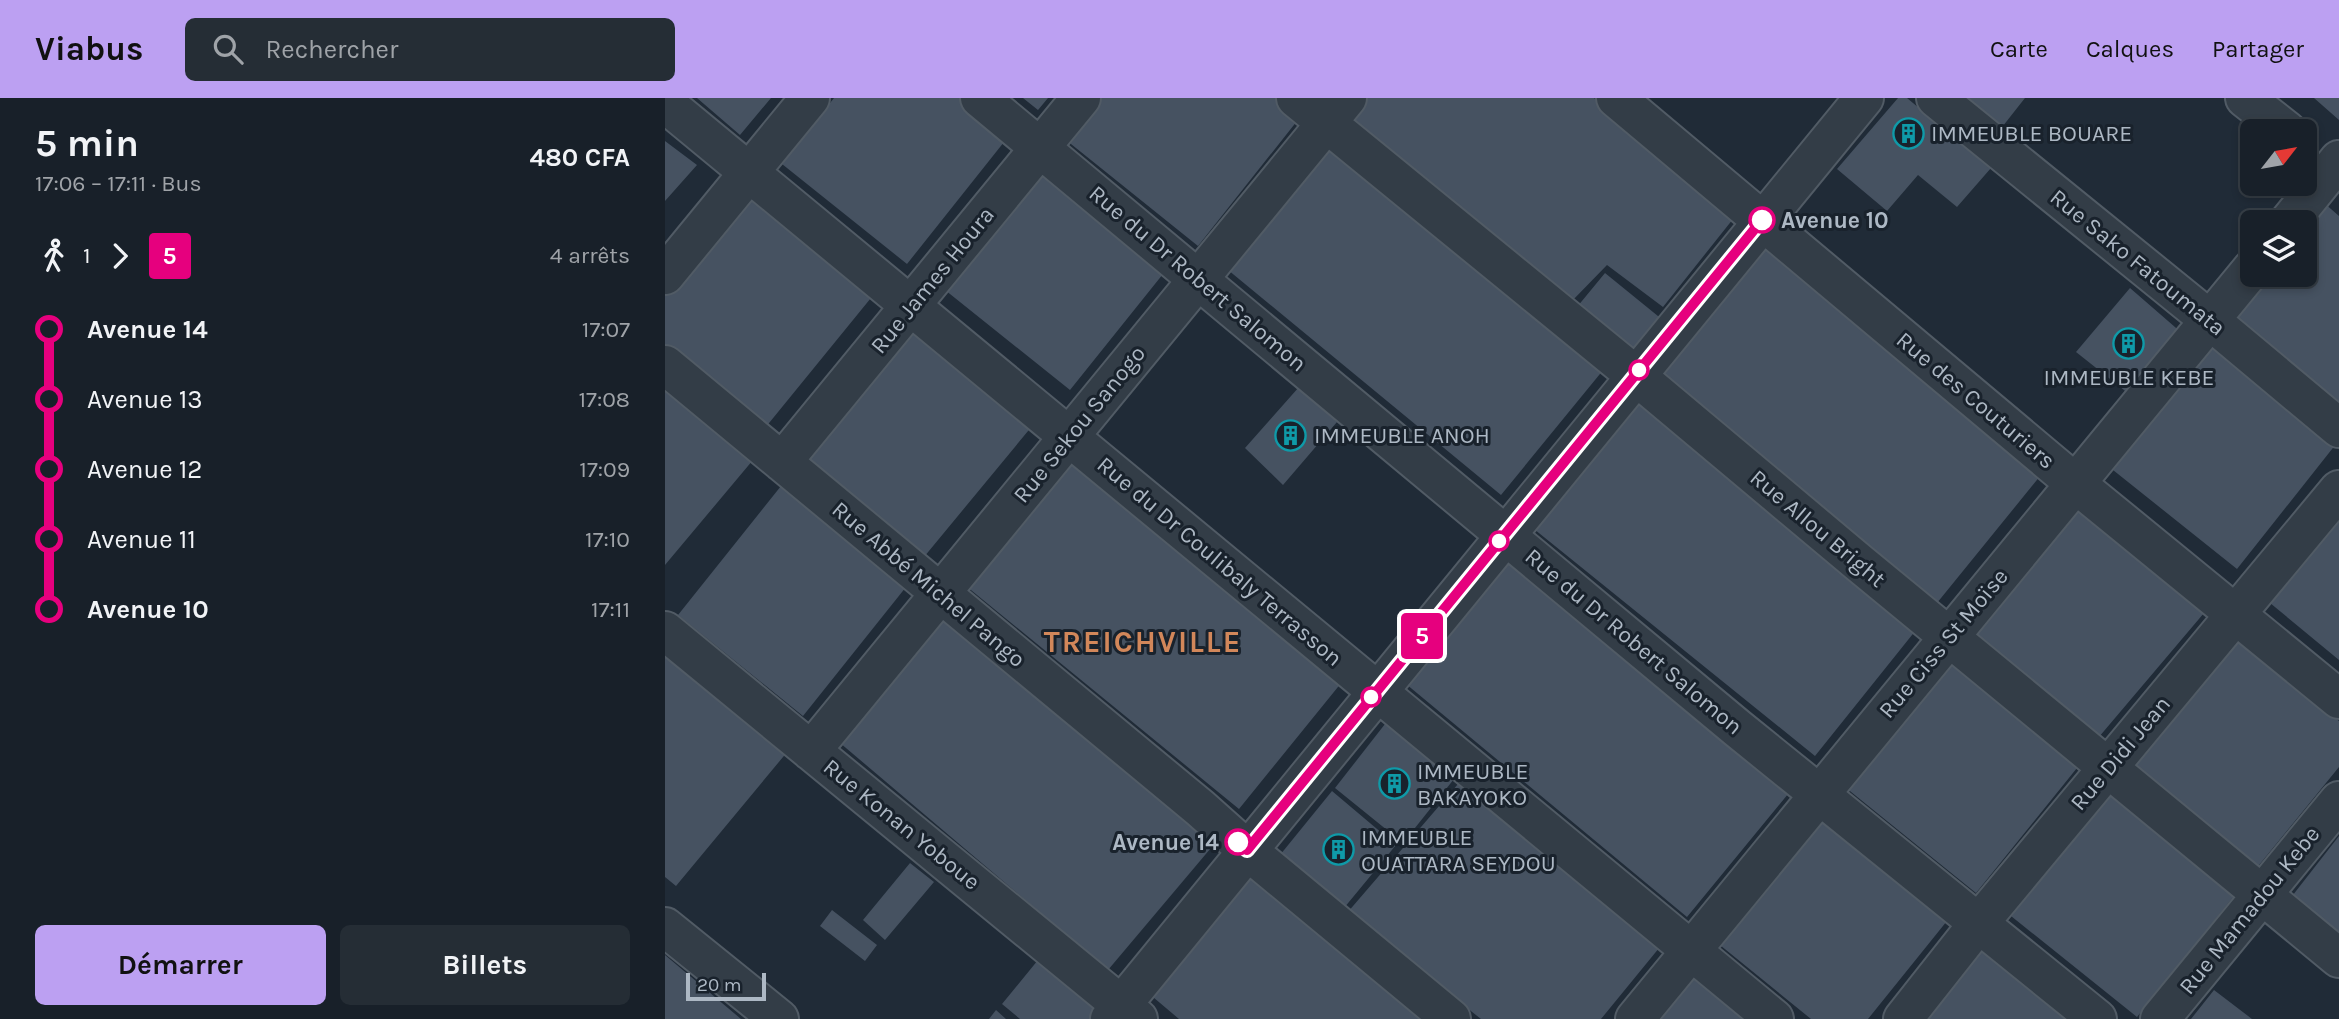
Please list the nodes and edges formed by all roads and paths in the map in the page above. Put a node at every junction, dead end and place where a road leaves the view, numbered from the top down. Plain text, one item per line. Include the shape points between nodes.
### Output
1 (810, 98) edge
2 (981, 98) edge
3 (1081, 98) edge
4 (1296, 98) edge
5 (1616, 98) edge
6 (1864, 98) edge
7 (1936, 98) edge
8 (2245, 98) edge
9 (665, 103) edge
10 (1336, 111) edge
11 (2272, 119) edge
12 (1041, 148) junction
13 (2329, 162) edge
14 (750, 172) junction
15 (2297, 210) edge
16 (1762, 220) junction
17 (665, 275) edge
18 (1199, 278) junction
19 (2240, 284) edge
20 (911, 305) junction
21 (2211, 321) junction
22 (665, 365) edge
23 (1635, 375) junction
24 (2339, 428) edge
25 (1070, 436) junction
26 (782, 462) junction
27 (2075, 484) junction
28 (2339, 490) edge
29 (1505, 534) junction
30 (941, 593) junction
31 (2235, 616) junction
32 (665, 631) edge
33 (1948, 637) junction
34 (1377, 690) junction
35 (2339, 699) edge
36 (811, 751) junction
37 (2108, 768) junction
38 (1819, 794) junction
39 (2339, 801) edge
40 (1247, 850) junction
41 (2261, 894) junction
42 (1978, 924) junction
43 (665, 928) edge
44 (1692, 951) junction
45 (2339, 958) edge
46 (1123, 1014) edge
47 (779, 1019) edge
48 (1451, 1019) edge
49 (1635, 1019) edge
50 (1774, 1019) edge
51 (1903, 1019) edge
52 (2097, 1019) edge
53 (2160, 1019) edge

1 - 14 street
2 - 12 street, Rue du Dr Robert Salomon
3 - 12 street, Rue James Houra
4 - 10 street, Rue Allou Bright
5 - 16 street, Rue des Couturiers
6 - 16 street
7 - 21 street, Rue Sako Fatoumata
8 - 11 street
9 - 14 street, Rue du Dr Coulibaly Terrasson
10 - 18 street, Rue Sekou Sanogo
10 - 23 street, Rue Allou Bright
12 - 18 street, Rue du Dr Robert Salomon
12 - 20 street, Rue James Houra
13 - 15 street
14 - 17 street
14 - 20 street, Rue du Dr Coulibaly Terrasson
16 - 23 street
16 - 27 street, Rue des Couturiers
18 - 25 street, Rue Sekou Sanogo
18 - 29 street, Rue du Dr Robert Salomon
19 - 21 street, Rue Ciss St Moïse
20 - 25 street, Rue du Dr Coulibaly Terrasson
20 - 26 street, Rue James Houra
21 - 24 street, Rue Sako Fatoumata
21 - 27 street, Rue Ciss St Moïse
22 - 26 street, Rue Abbé Michel Pango
23 - 29 street
23 - 33 street, Rue Allou Bright
25 - 30 street, Rue Sekou Sanogo
25 - 34 street, Rue du Dr Coulibaly Terrasson
26 - 30 street, Rue Abbé Michel Pango
27 - 31 street, Rue des Couturiers
27 - 33 street, Rue Ciss St Moïse
28 - 31 street, Rue Didi Jean
29 - 34 street
29 - 38 street, Rue du Dr Robert Salomon
30 - 36 street, Rue Sekou Sanogo
30 - 40 street, Rue Abbé Michel Pango
31 - 35 street, Rue des Couturiers
31 - 37 street, Rue Didi Jean
32 - 36 street, Rue Konan Yoboue
33 - 37 street, Rue Allou Bright
33 - 38 street, Rue Ciss St Moïse
34 - 40 street
34 - 44 street, Rue du Dr Coulibaly Terrasson
36 - 46 street, Rue Konan Yoboue
37 - 41 street, Rue Allou Bright
37 - 42 street, Rue Didi Jean
38 - 42 street, Rue du Dr Robert Salomon
38 - 44 street, Rue Ciss St Moïse
39 - 41 street, Rue Mamadou Kebe
40 - 46 street
40 - 48 street, Rue Abbé Michel Pango
41 - 45 street, Rue Allou Bright
41 - 53 street, Rue Mamadou Kebe
42 - 51 street, Rue Didi Jean
42 - 52 street, Rue du Dr Robert Salomon
43 - 47 street
44 - 49 street, Rue Ciss St Moïse
44 - 50 street, Rue du Dr Coulibaly Terrasson

